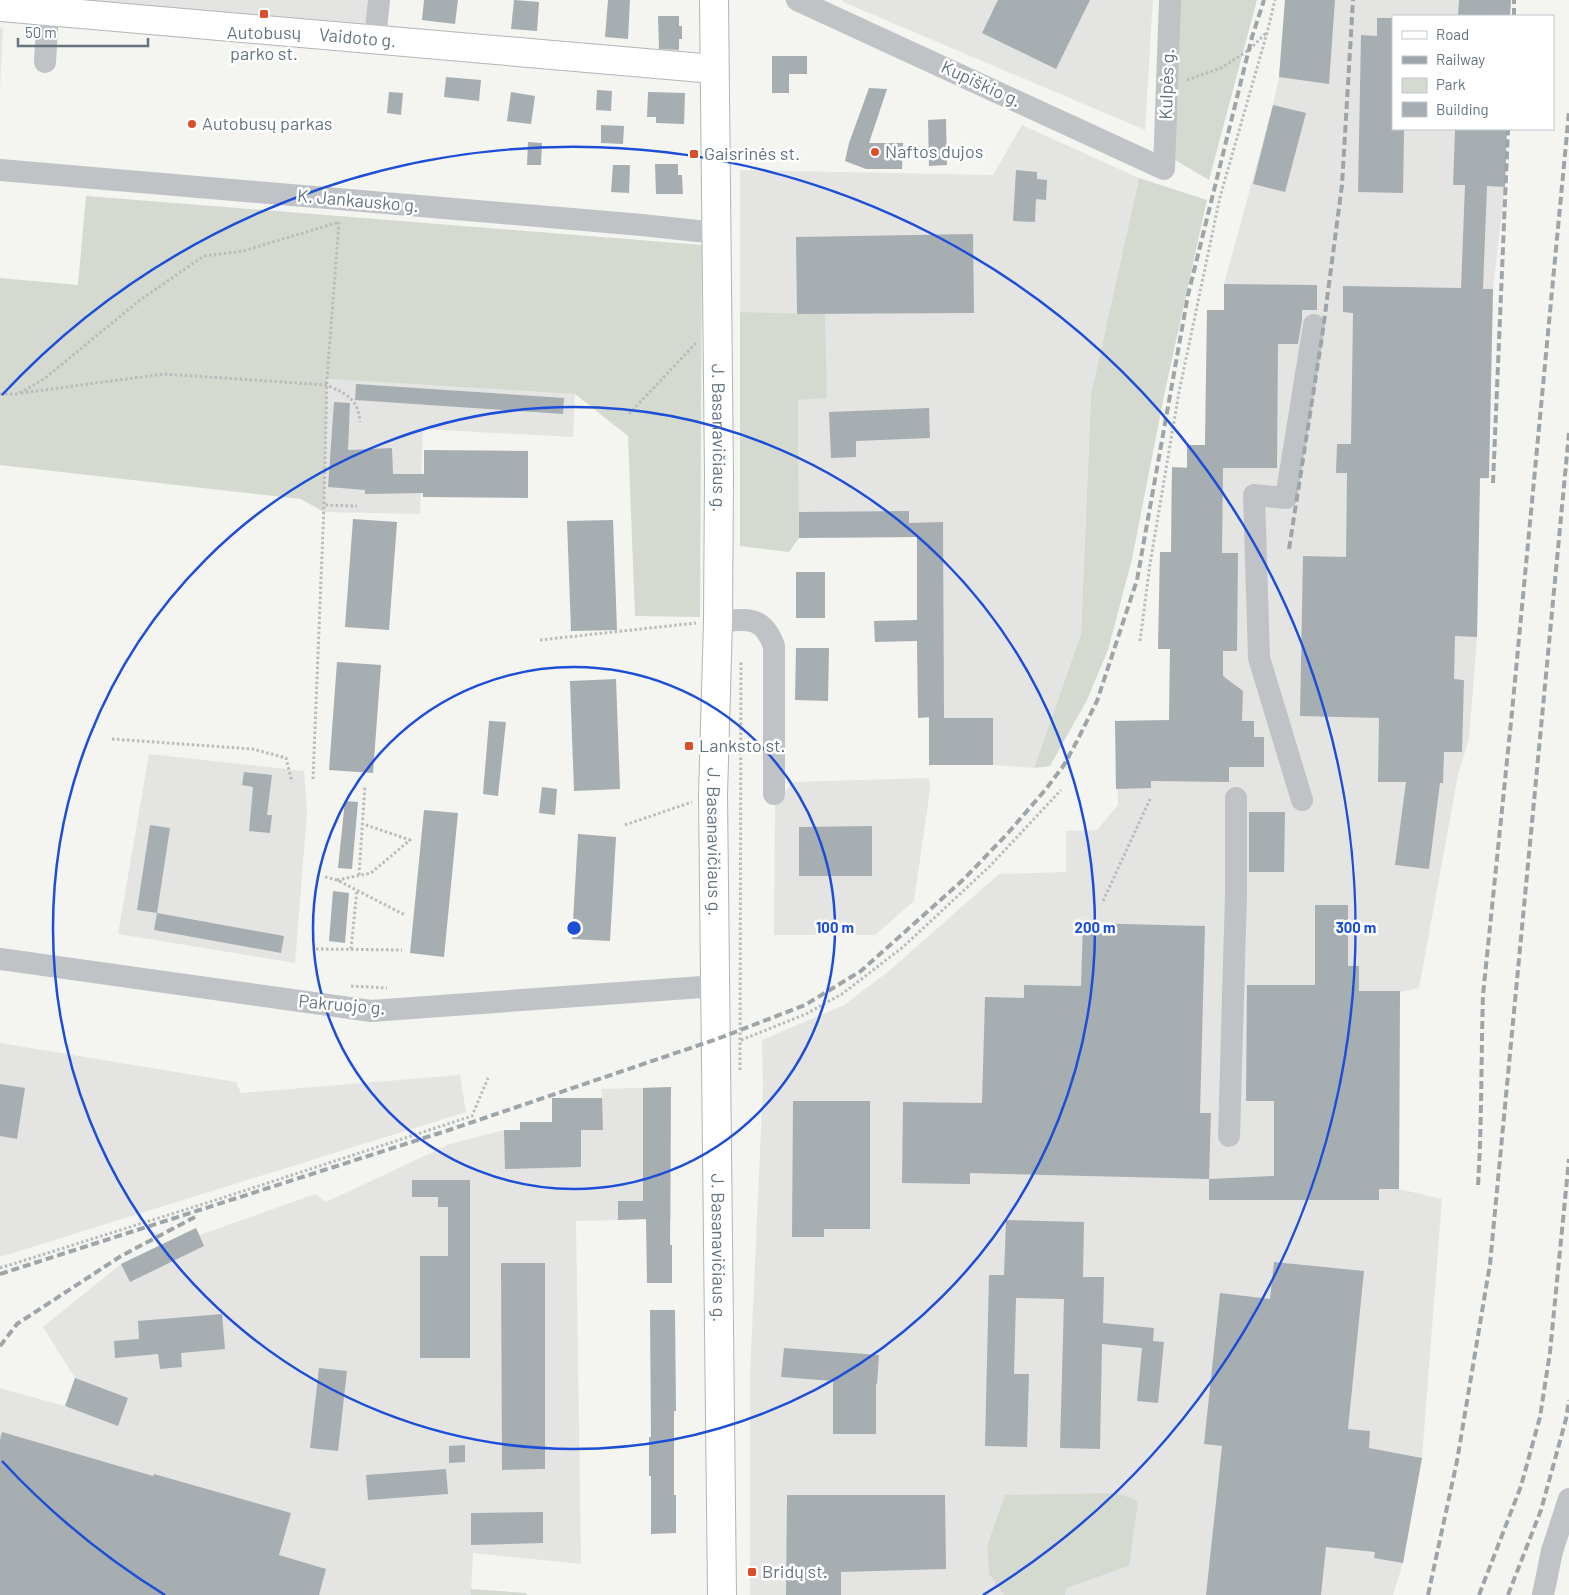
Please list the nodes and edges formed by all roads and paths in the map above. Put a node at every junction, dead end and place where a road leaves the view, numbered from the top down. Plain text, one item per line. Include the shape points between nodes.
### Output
1 (379, 0) edge
2 (714, 0) edge
3 (798, 0) edge
4 (1170, 0) edge
5 (1275, 0) edge
6 (0, 7) edge
7 (48, 12) junction
8 (1267, 32) junction
9 (375, 40) junction
10 (45, 62) dead end
11 (714, 68) junction
12 (1167, 87) junction
13 (1164, 169) joint
14 (0, 170) edge
15 (340, 199) junction
16 (339, 222) junction
17 (716, 233) junction
18 (717, 320) junction
19 (1314, 325) dead end
20 (326, 385) junction
21 (0, 394) edge
22 (18, 394) junction
23 (629, 414) dead end
24 (360, 422) dead end
25 (324, 505) junction
26 (357, 506) dead end
27 (718, 621) junction
28 (540, 640) dead end
29 (1140, 641) dead end
30 (741, 659) dead end
31 (112, 739) dead end
32 (313, 779) dead end
33 (292, 782) dead end
34 (365, 785) dead end
35 (1061, 790) dead end
36 (774, 794) dead end
37 (714, 795) junction
38 (1152, 797) dead end
39 (1236, 798) dead end
40 (1302, 800) dead end
41 (363, 824) junction
42 (625, 825) dead end
43 (359, 875) junction
44 (325, 877) dead end
45 (337, 880) junction
46 (357, 890) junction
47 (1103, 900) dead end
48 (405, 915) dead end
49 (316, 948) dead end
50 (350, 949) junction
51 (402, 950) dead end
52 (0, 959) edge
53 (348, 986) dead end
54 (716, 986) junction
55 (393, 988) dead end
56 (729, 1044) junction
57 (488, 1078) dead end
58 (740, 1078) dead end
59 (1229, 1136) dead end
60 (0, 1268) edge
61 (1569, 1499) edge
62 (722, 1595) edge
63 (1543, 1595) edge

1 - 9 street
2 - 11 main road, J. Basanavičiaus g.
3 - 13 street, Kupiškio g.
4 - 12 street, Kulpės g.
5 - 8 path
6 - 7 main road, Vaidoto g.
7 - 9 main road, Vaidoto g.
7 - 10 street
8 - 12 path via 1249,50 1221,68
8 - 29 path via 1220,197 1179,392
9 - 11 main road, Vaidoto g.
11 - 17 main road, J. Basanavičiaus g.
12 - 13 street, Kulpės g.
14 - 15 street, K. Jankausko g.
15 - 16 path
15 - 17 street, K. Jankausko g.
16 - 20 path
16 - 22 path via 243,251 204,256 140,300 44,379
17 - 18 main road, J. Basanavičiaus g.
18 - 23 path
18 - 27 main road, J. Basanavičiaus g.
19 - 40 street via 1286,498 1254,495 1259,658
20 - 22 path via 164,374
20 - 24 path via 348,396 359,410
20 - 25 path
21 - 22 path
25 - 26 path
25 - 32 path
27 - 28 path
27 - 36 street via 747,620 760,624 774,646
27 - 37 main road, J. Basanavičiaus g.
30 - 56 path
31 - 33 path via 253,749 286,758
34 - 41 path
35 - 56 path via 990,866 903,947 842,994 773,1029
37 - 42 path
37 - 54 main road, J. Basanavičiaus g.
38 - 47 path
39 - 59 street
41 - 43 path
41 - 43 path via 410,840 371,873
43 - 45 path
44 - 45 path
45 - 46 path
46 - 48 path
46 - 50 path
49 - 50 path
50 - 51 path
52 - 54 street, Pakruojo g. via 371,1011
53 - 55 path
54 - 56 main road, J. Basanavičiaus g.
56 - 58 path
56 - 62 main road, J. Basanavičiaus g.
57 - 60 path via 472,1116
61 - 63 street via 1552,1551

